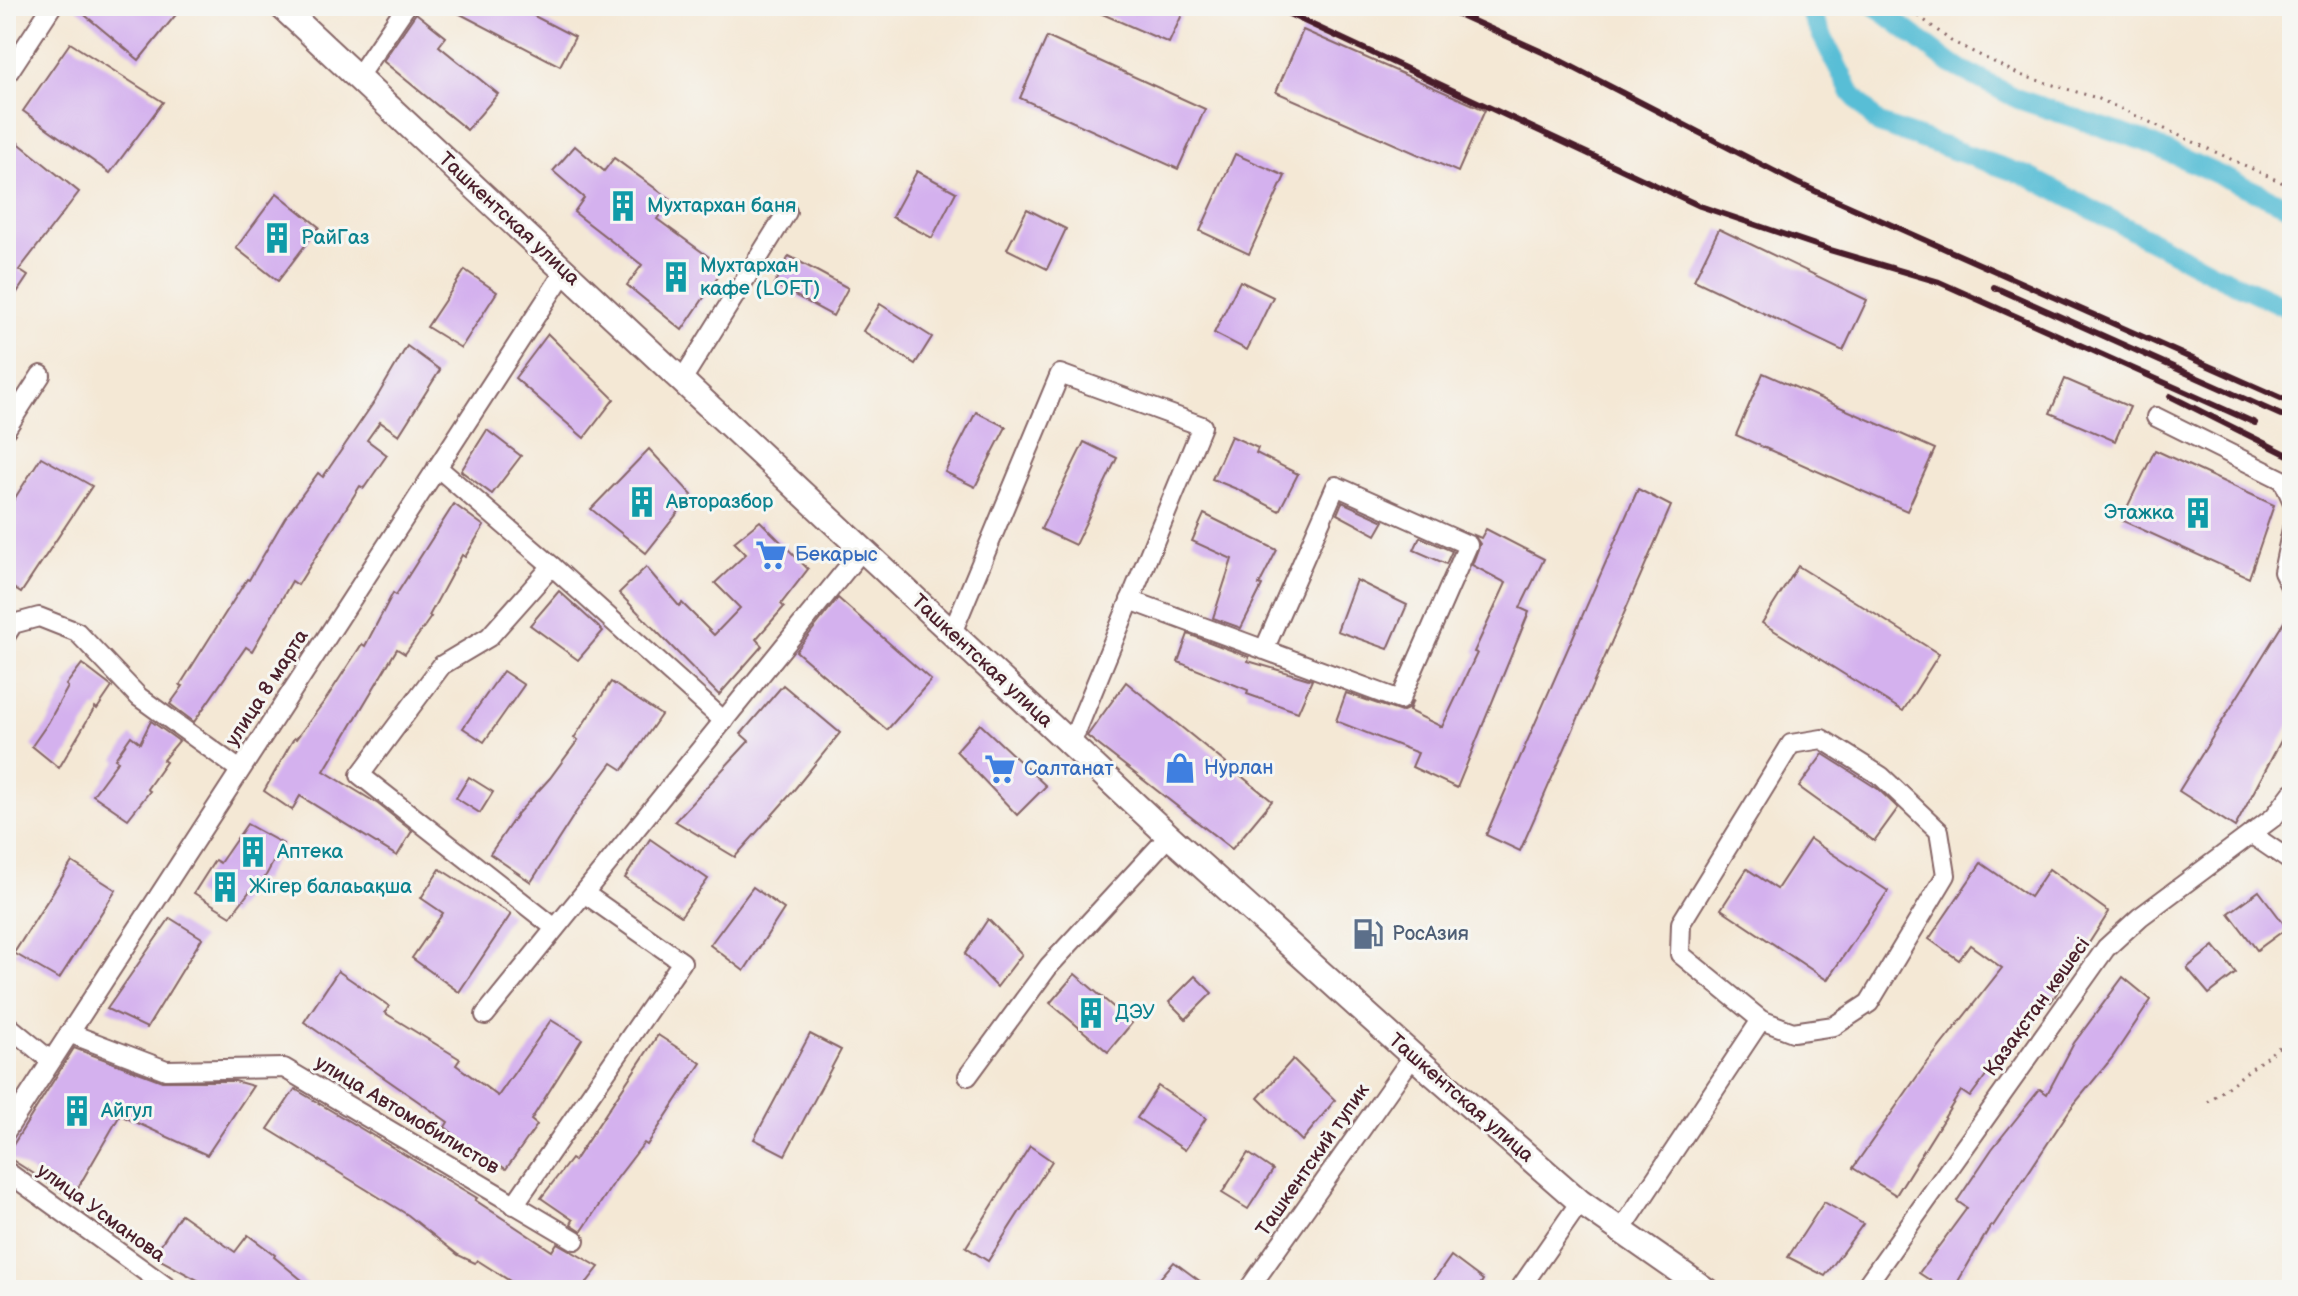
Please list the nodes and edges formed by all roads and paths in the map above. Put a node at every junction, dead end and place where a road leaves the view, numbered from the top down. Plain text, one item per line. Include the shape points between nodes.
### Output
1 (52, 6) edge
2 (281, 6) edge
3 (406, 6) edge
4 (1906, 6) edge
5 (6, 76) edge
6 (357, 78) junction
7 (2292, 187) edge
8 (787, 212) dead end
9 (565, 271) junction
10 (41, 375) dead end
11 (682, 380) junction
12 (2156, 417) dead end
13 (6, 429) edge
14 (437, 467) junction
15 (2292, 500) edge
16 (2292, 529) edge
17 (862, 550) junction
18 (552, 566) junction
19 (2292, 590) edge
20 (1130, 600) junction
21 (952, 633) junction
22 (6, 635) edge
23 (1264, 650) junction
24 (724, 721) junction
25 (1071, 744) junction
26 (240, 770) junction
27 (2292, 793) edge
28 (2251, 834) junction
29 (1169, 836) junction
30 (2292, 862) edge
31 (584, 893) junction
32 (555, 928) junction
33 (485, 1015) dead end
34 (1761, 1020) junction
35 (6, 1024) edge
36 (69, 1033) junction
37 (2292, 1037) edge
38 (1413, 1056) junction
39 (51, 1061) junction
40 (968, 1076) dead end
41 (2208, 1102) dead end
42 (6, 1131) edge
43 (6, 1171) edge
44 (1580, 1202) junction
45 (514, 1205) junction
46 (1620, 1232) junction
47 (575, 1240) dead end
48 (432, 1286) dead end
49 (171, 1290) edge
50 (439, 1290) edge
51 (1248, 1290) edge
52 (1519, 1290) edge
53 (1706, 1290) edge
54 (1863, 1290) edge

1 - 5 street
2 - 6 main road, Ташкентская улица
3 - 6 street
4 - 7 path via 1951,41 2020,75 2097,98
6 - 9 main road, Ташкентская улица
8 - 11 street
9 - 11 main road, Ташкентская улица
9 - 14 street, улица 8 марта
10 - 13 street
11 - 17 main road, Ташкентская улица
12 - 15 street via 2283,480
14 - 18 street
14 - 26 street, улица 8 марта
16 - 19 street via 2283,572
17 - 21 main road, Ташкентская улица
17 - 24 street
18 - 24 street
18 - 32 street via 489,637 442,665 360,775
20 - 21 street via 1202,426 1060,374
20 - 23 street
20 - 25 street
21 - 25 main road, Ташкентская улица
22 - 26 street via 13,624 39,617 77,632 139,697
23 - 23 street via 1400,700 1468,545 1336,486
24 - 31 street
25 - 29 main road, Ташкентская улица
26 - 36 street, улица 8 марта
27 - 28 street, Қазақстан көшесі via 2274,817
28 - 30 street
28 - 54 street, Қазақстан көшесі via 2106,948
29 - 38 main road, Ташкентская улица
29 - 40 street via 1049,966
31 - 32 street
31 - 45 street via 682,962
32 - 33 street
34 - 34 street via 1793,1032 1834,1026 1869,1003 1946,875 1939,831 1881,776 1822,739 1791,744 1681,923 1680,954
34 - 46 street
35 - 39 street
36 - 39 street, улица 8 марта
36 - 45 street, улица Автомобилистов via 166,1070 284,1068
37 - 41 path
38 - 44 main road, Ташкентская улица
38 - 51 street, Ташкентский тупик
39 - 42 street, улица 8 марта
43 - 49 street, улица Усманова
44 - 46 main road, Ташкентская улица
44 - 52 street
45 - 47 street, улица Автомобилистов
46 - 53 main road, Ташкентская улица
48 - 50 path

